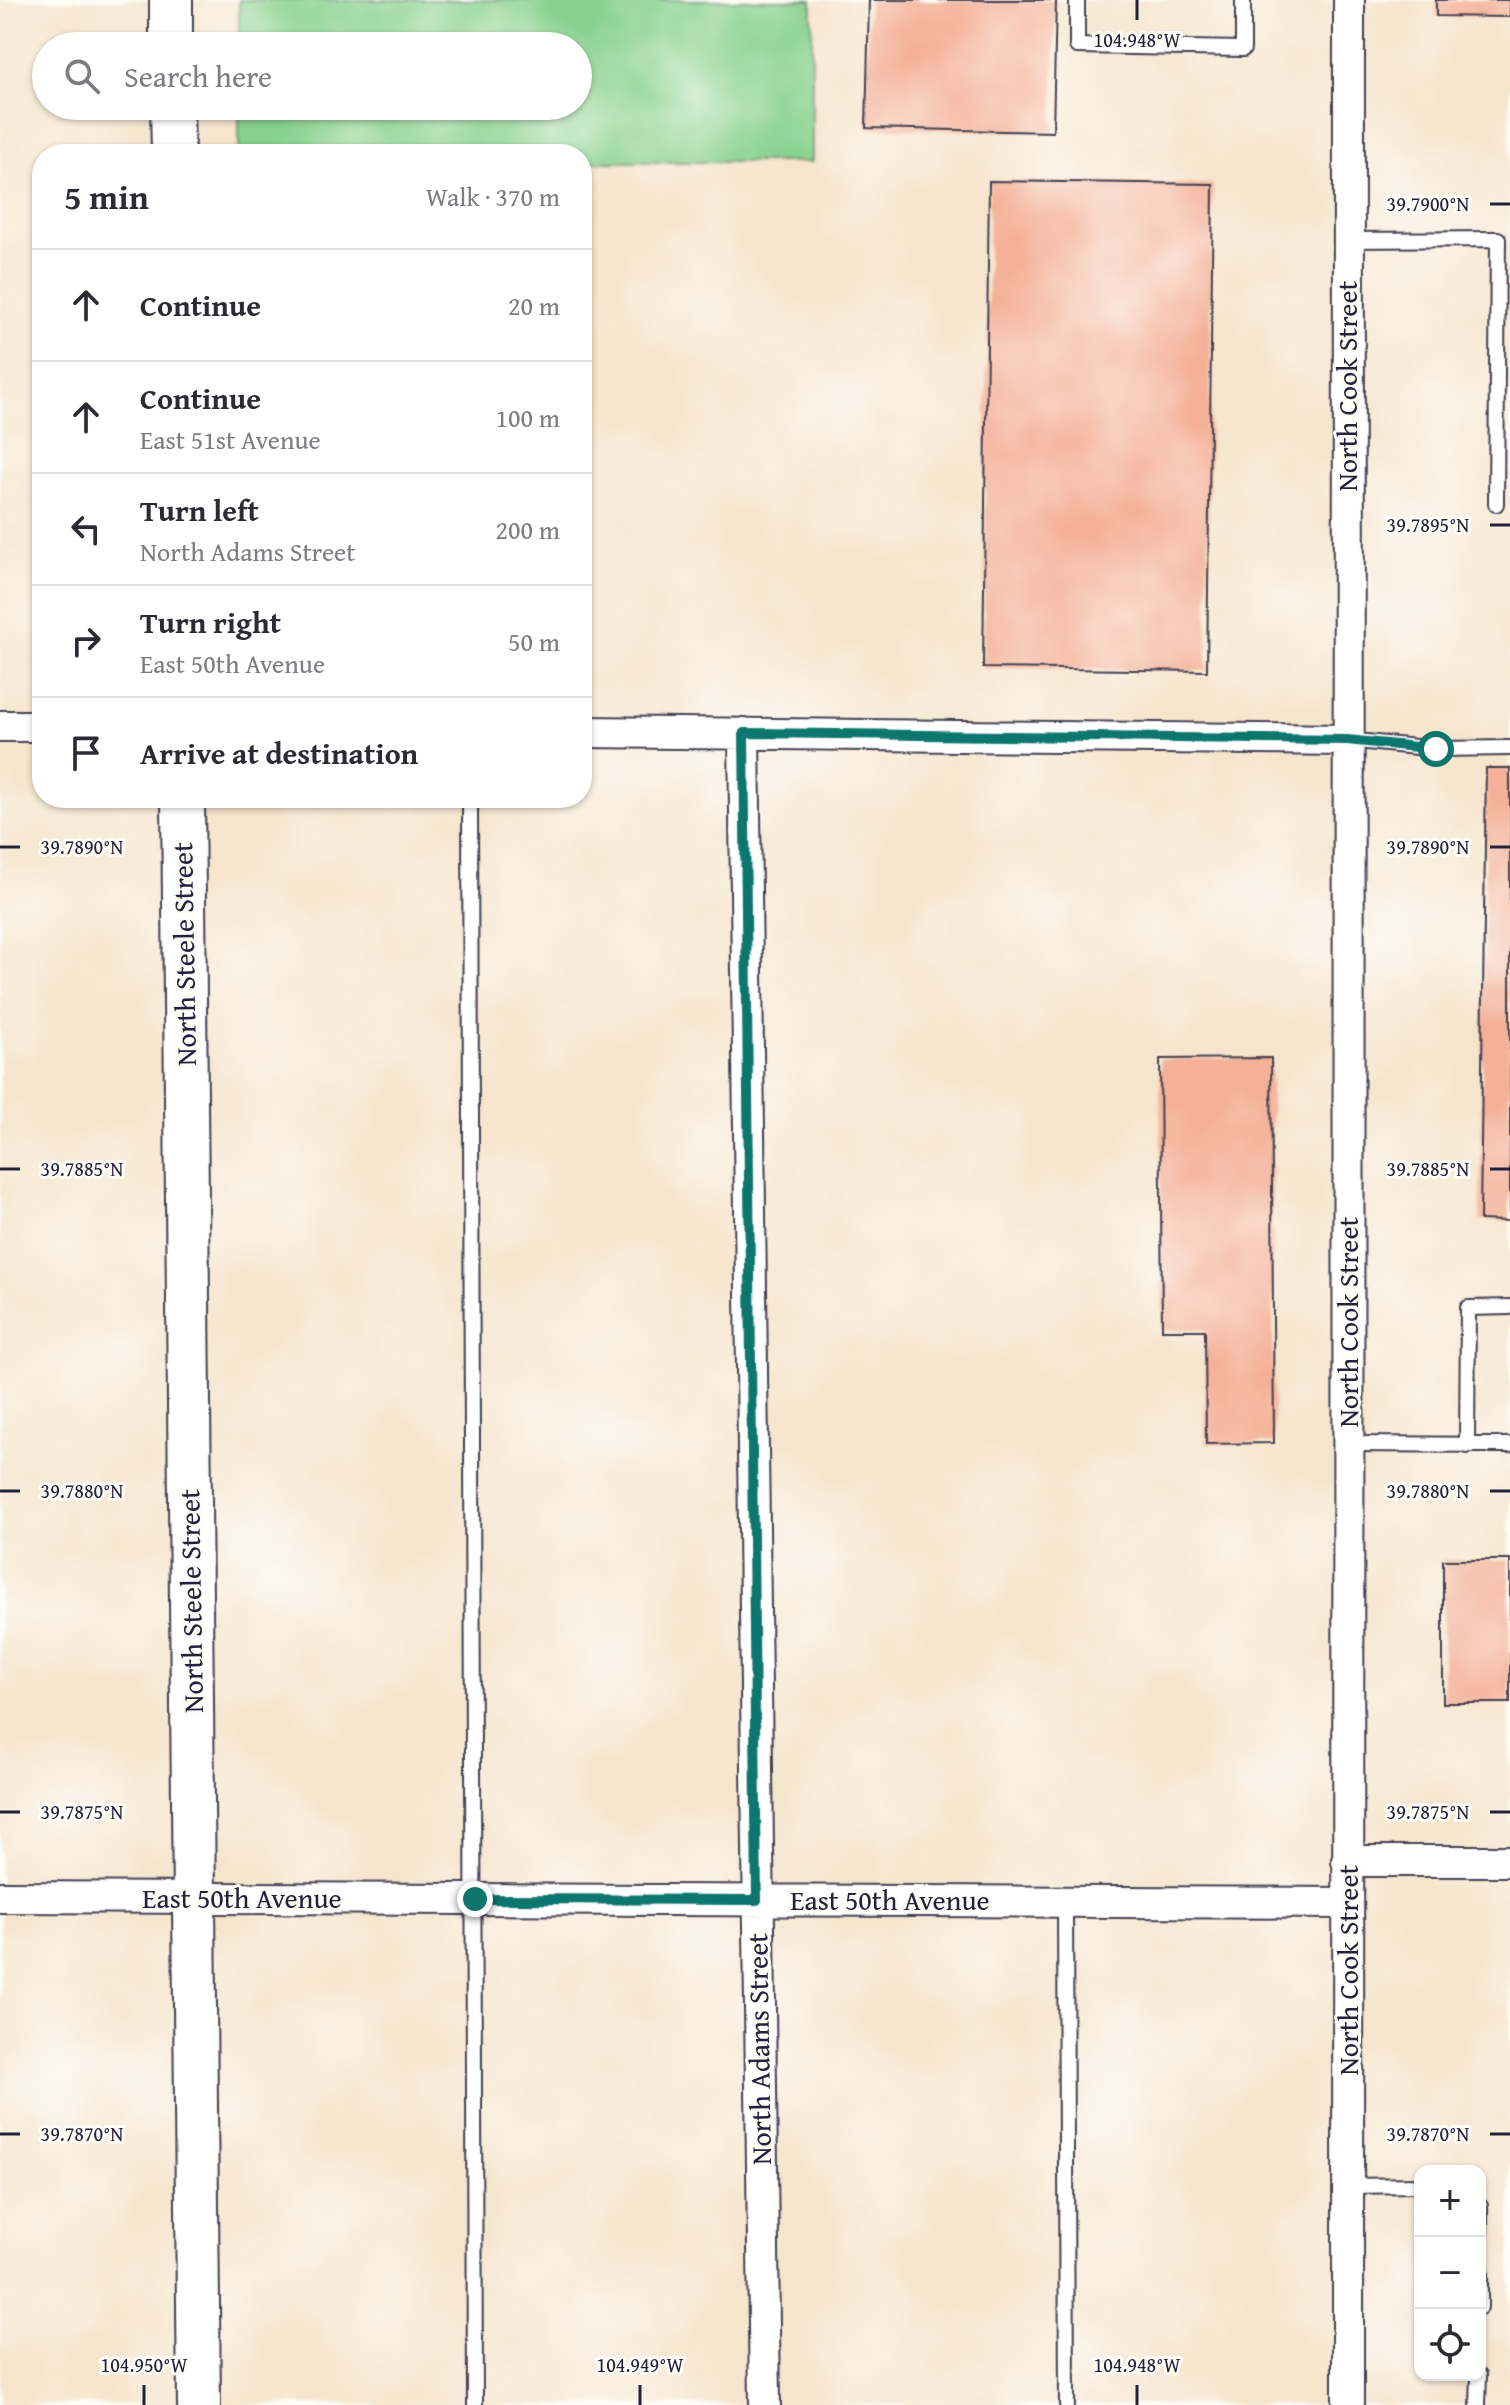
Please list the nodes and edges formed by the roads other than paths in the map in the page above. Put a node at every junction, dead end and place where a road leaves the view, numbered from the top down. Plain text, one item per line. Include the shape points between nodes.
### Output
1 (171, 0) edge
2 (1077, 0) edge
3 (1243, 0) edge
4 (1349, 0) edge
5 (171, 32) edge
6 (172, 120) edge
7 (173, 144) edge
8 (1347, 240) junction
9 (1496, 504) dead end
10 (0, 726) edge
11 (32, 726) edge
12 (592, 732) edge
13 (744, 733) junction
14 (1347, 740) junction
15 (1510, 748) edge
16 (183, 808) edge
17 (470, 808) edge
18 (1510, 1307) edge
19 (1348, 1444) junction
20 (1510, 1445) edge
21 (1467, 1446) junction
22 (1347, 1861) junction
23 (1510, 1861) edge
24 (0, 1897) edge
25 (194, 1897) junction
26 (475, 1899) junction
27 (757, 1900) junction
28 (1065, 1901) junction
29 (1347, 1903) junction
30 (1414, 2185) edge
31 (1348, 2186) junction
32 (1479, 2381) edge
33 (199, 2405) edge
34 (475, 2405) edge
35 (765, 2405) edge
36 (1067, 2405) edge
37 (1348, 2405) edge
38 (1478, 2405) edge

1 - 5 street
2 - 3 lane via 1077,46 1243,49
4 - 8 street, North Cook Street
6 - 7 street
8 - 9 lane via 1498,239
8 - 14 street, North Cook Street
10 - 11 street
12 - 13 street
13 - 14 street
13 - 27 street, North Adams Street
14 - 15 lane via 1436,749
14 - 19 street, North Cook Street
16 - 25 street, North Steele Street
17 - 26 lane
18 - 21 lane via 1468,1308
19 - 21 lane
19 - 22 street, North Cook Street
20 - 21 lane
22 - 23 street
22 - 29 street, North Cook Street
24 - 25 street, East 50th Avenue
25 - 26 street, East 50th Avenue
25 - 33 street, North Steele Street
26 - 27 street, East 50th Avenue
26 - 34 lane
27 - 28 street, East 50th Avenue
27 - 35 street, North Adams Street
28 - 29 street, East 50th Avenue
28 - 36 lane
29 - 31 street, North Cook Street
30 - 31 lane
31 - 37 street, North Cook Street
32 - 38 lane

